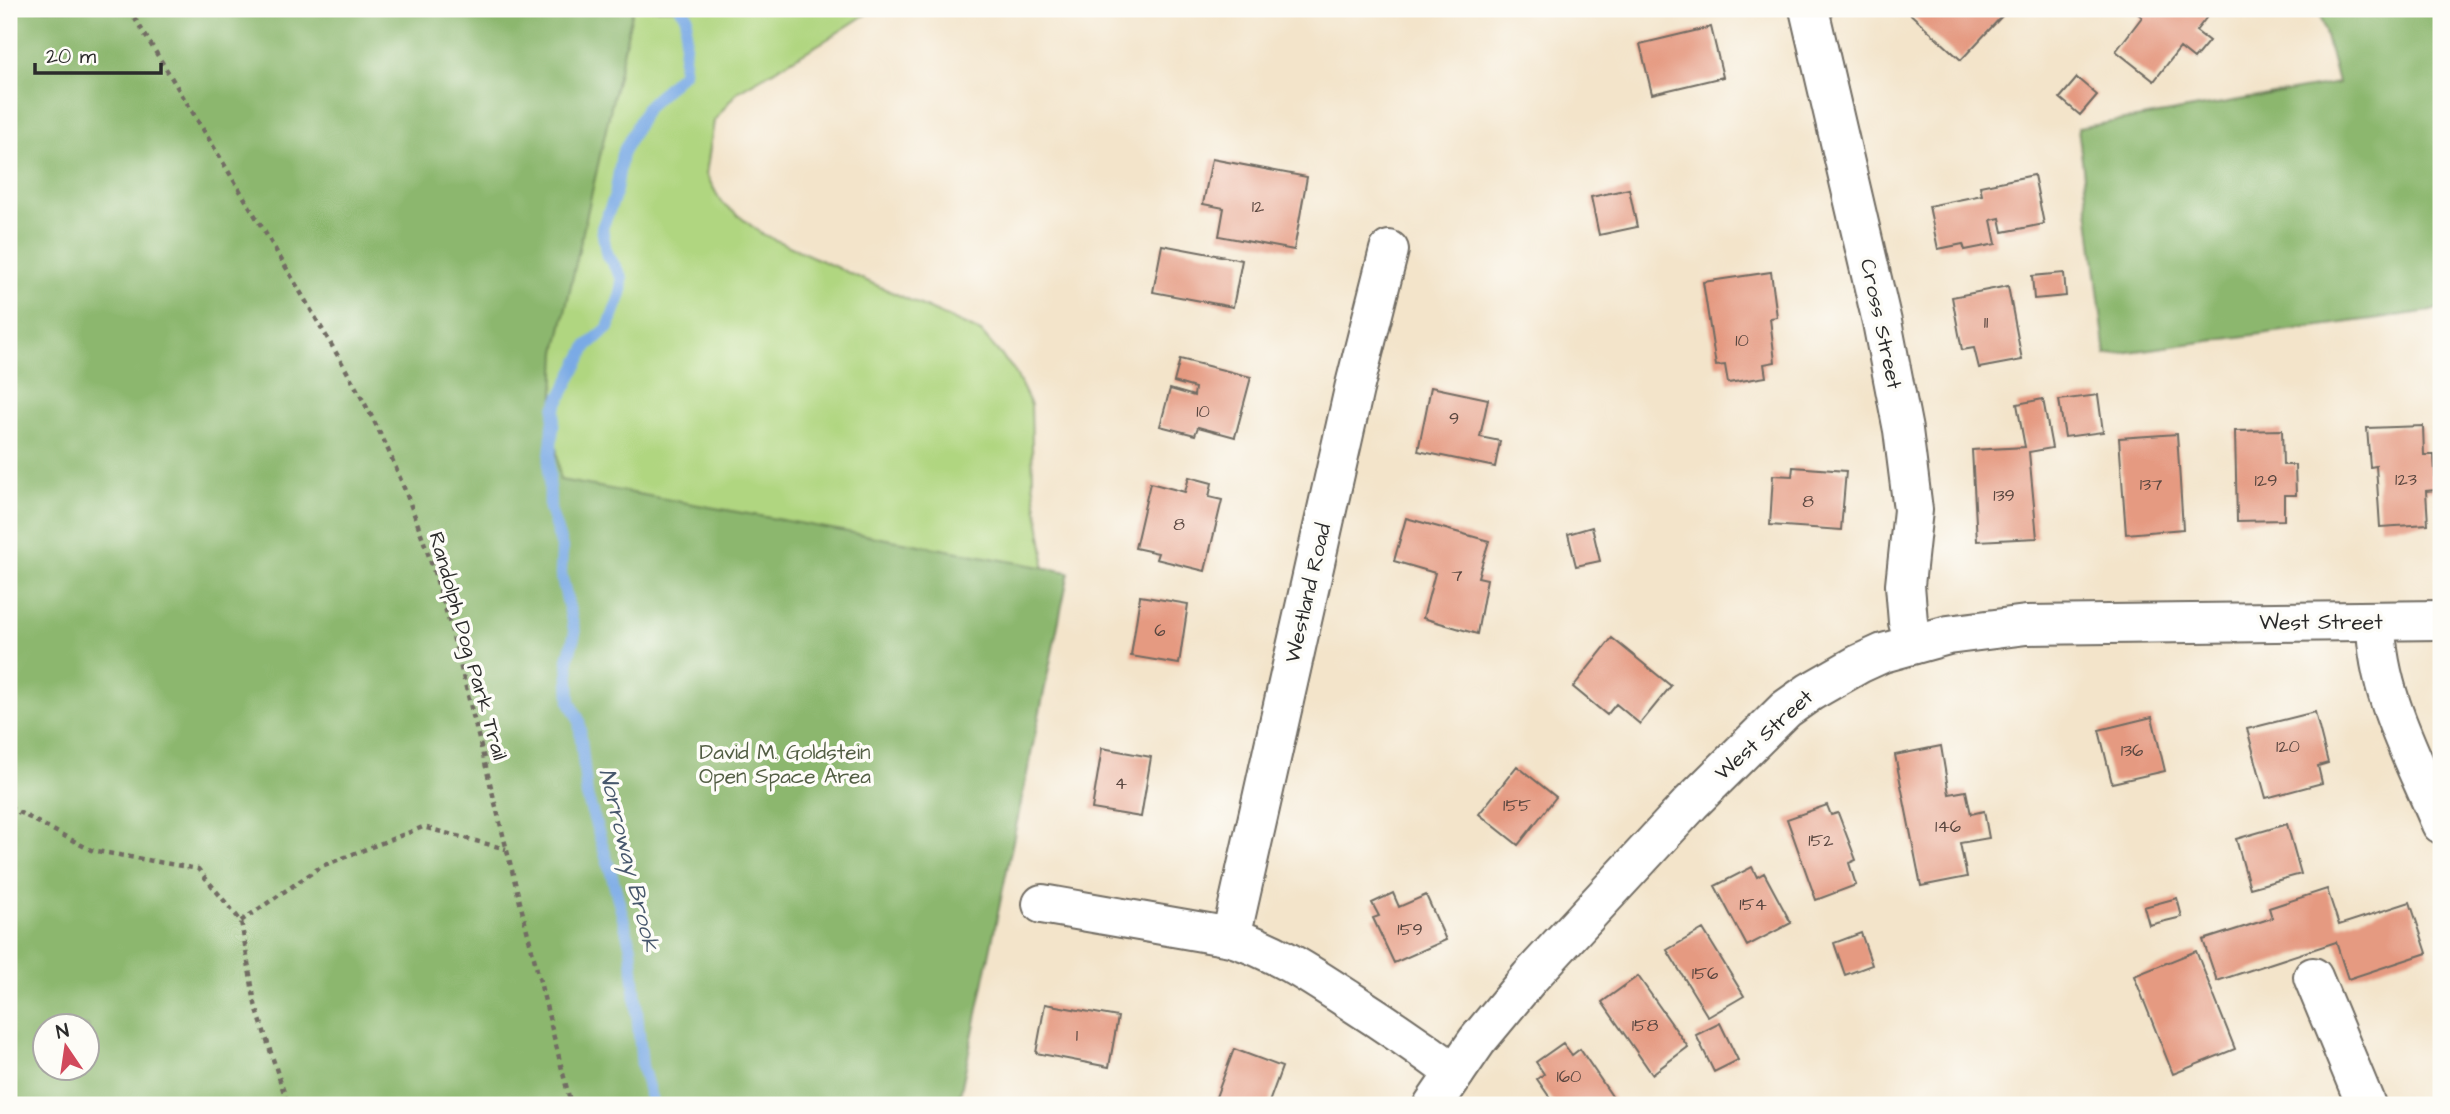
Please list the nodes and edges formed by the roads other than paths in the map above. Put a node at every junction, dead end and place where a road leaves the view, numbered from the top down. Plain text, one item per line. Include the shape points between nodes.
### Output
1 (1809, 9) edge
2 (1389, 250) dead end
3 (2441, 620) edge
4 (2376, 623) junction
5 (1914, 644) junction
6 (2441, 824) edge
7 (1042, 904) dead end
8 (1231, 937) junction
9 (2313, 977) dead end
10 (1455, 1073) junction
11 (1433, 1105) edge
12 (2366, 1105) edge

1 - 5 street, Cross Street via 1901,418 1913,510 1905,585
2 - 8 street, Westland Road
3 - 4 street, West Street
4 - 5 street, West Street via 2052,624 1986,629
4 - 6 street via 2388,699
5 - 10 street, West Street via 1883,653 1834,677 1762,731 1530,977
7 - 8 street
8 - 10 street via 1296,965
9 - 12 street
10 - 11 street, West Street

